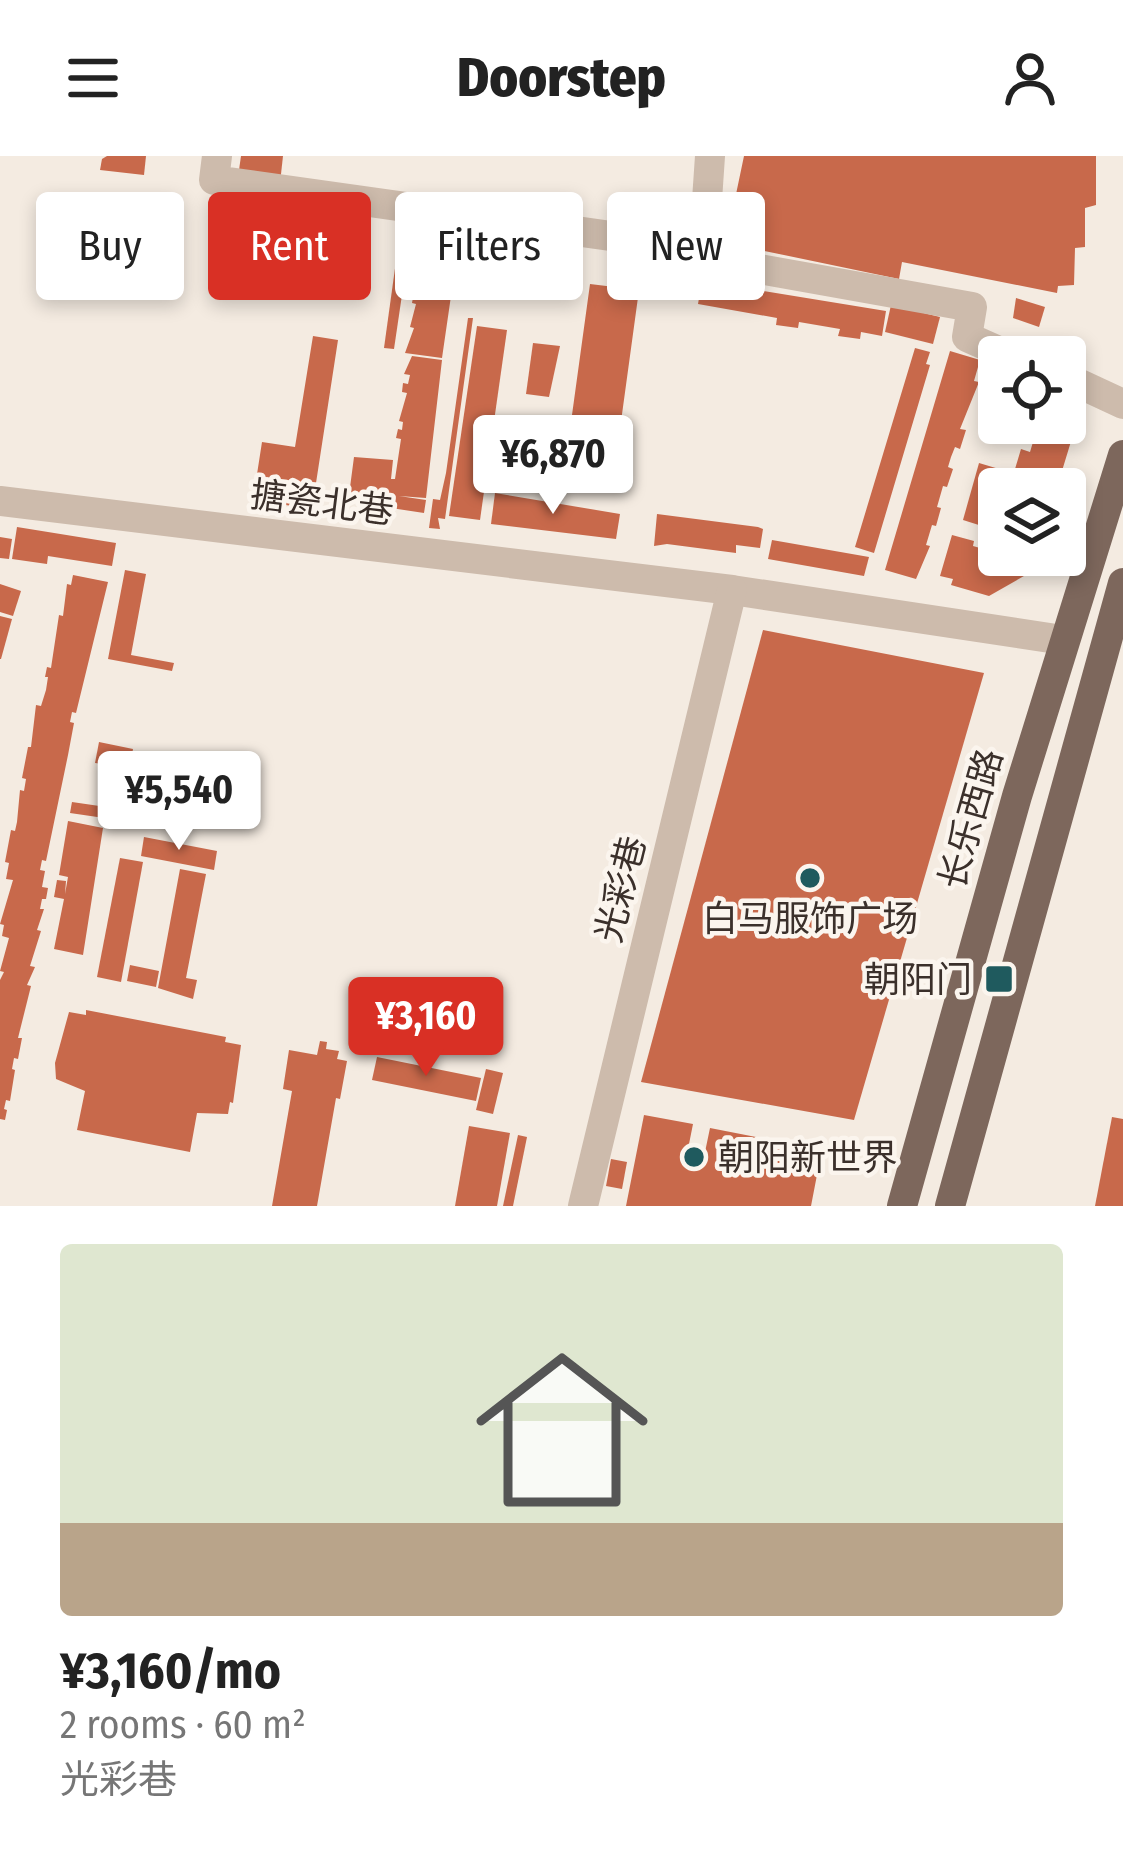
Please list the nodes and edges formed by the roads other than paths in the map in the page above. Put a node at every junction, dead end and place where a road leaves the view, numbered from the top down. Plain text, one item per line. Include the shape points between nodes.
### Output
1 (217, 156) edge
2 (710, 156) edge
3 (708, 192) edge
4 (607, 235) edge
5 (765, 271) edge
6 (978, 342) edge
7 (1086, 387) edge
8 (1123, 404) edge
9 (1123, 455) edge
10 (0, 501) edge
11 (1123, 584) edge
12 (732, 590) junction
13 (1063, 640) junction
14 (583, 1206) edge
15 (902, 1206) edge
16 (950, 1206) edge

1 - 4 street via 214,180
2 - 3 street
5 - 6 street via 972,307 967,337
7 - 8 street
9 - 13 main road, 长乐西路
10 - 12 street, 搪瓷北巷
11 - 16 main road
12 - 13 street, 搪瓷北巷
12 - 14 street, 光彩巷
13 - 15 main road, 长乐西路

